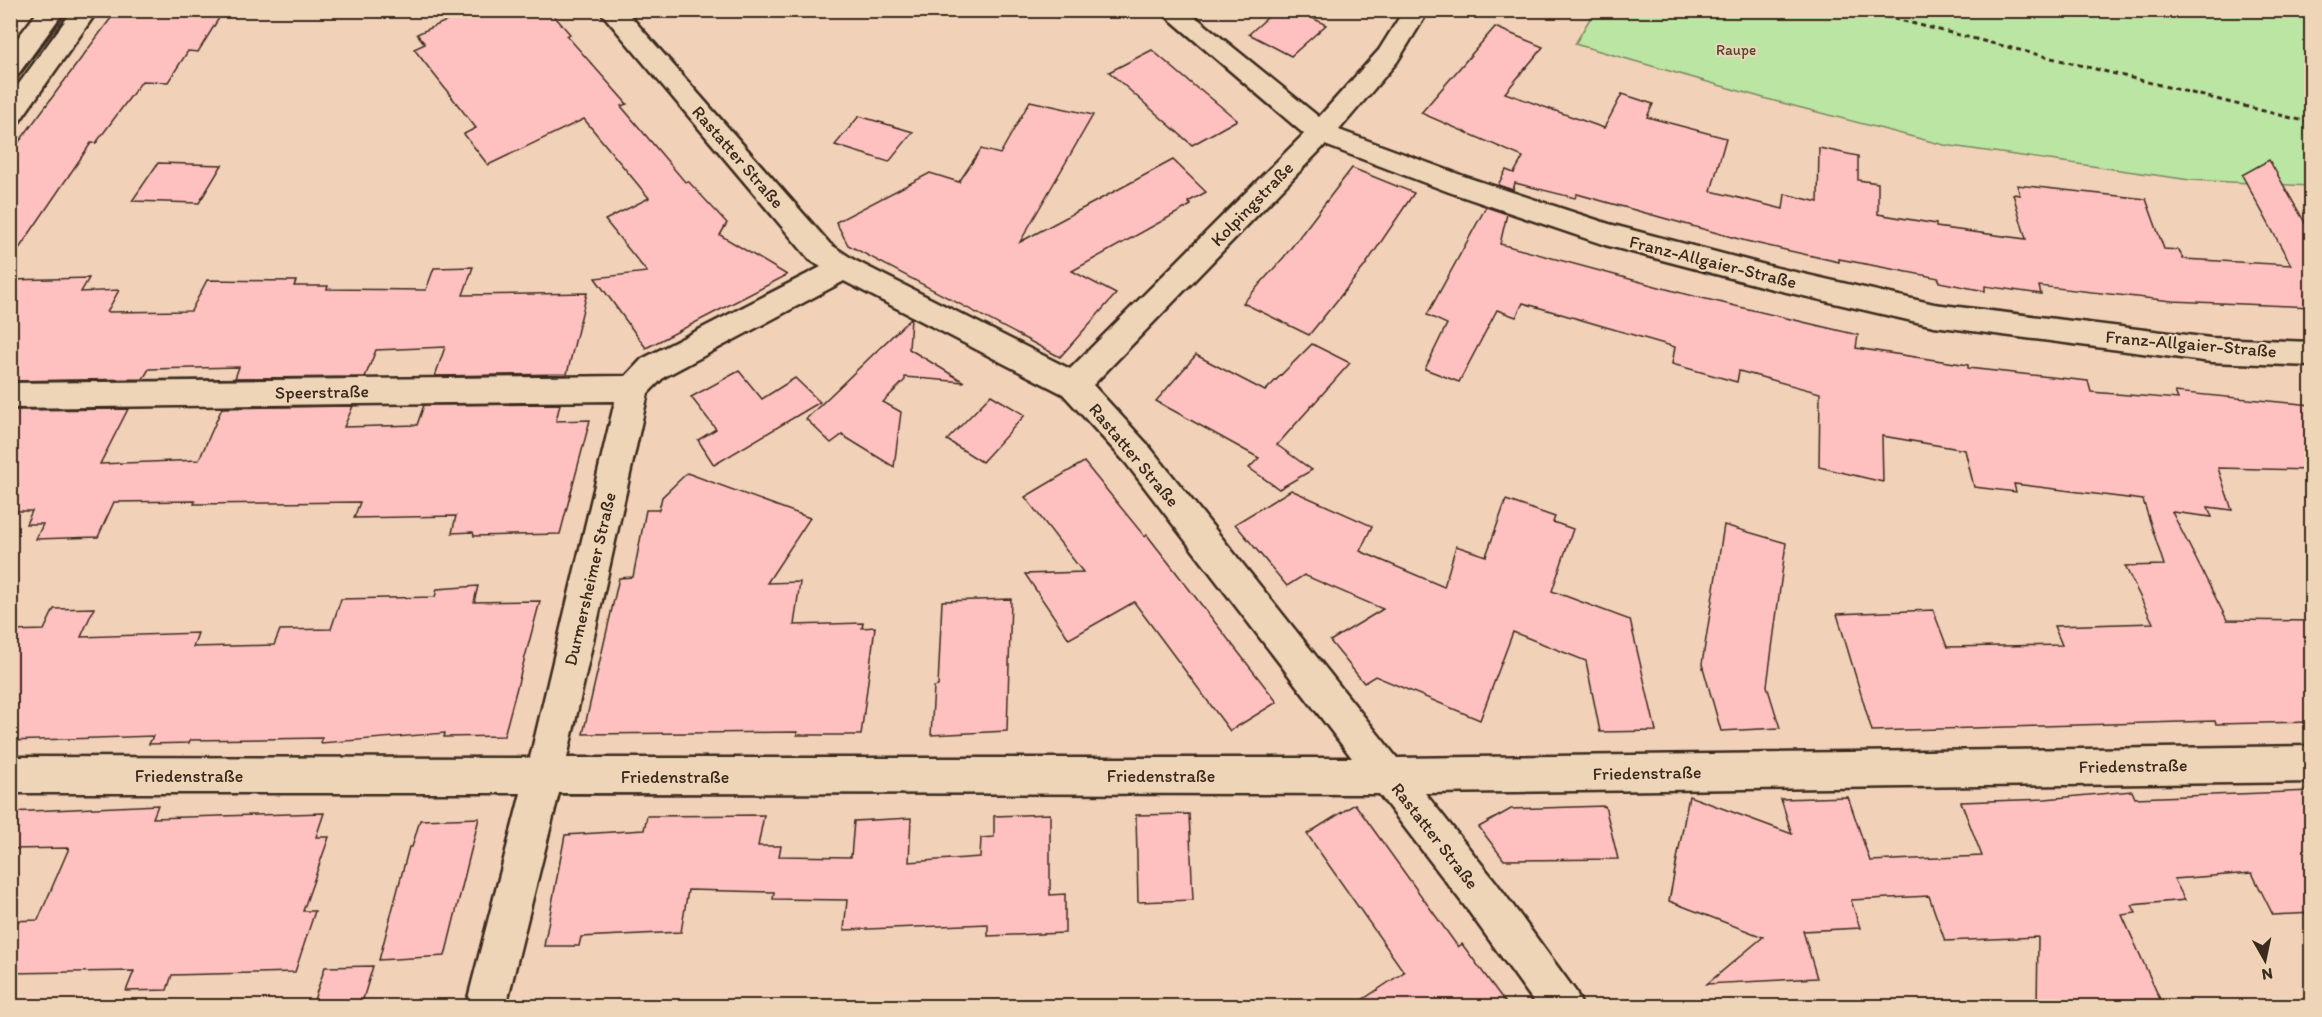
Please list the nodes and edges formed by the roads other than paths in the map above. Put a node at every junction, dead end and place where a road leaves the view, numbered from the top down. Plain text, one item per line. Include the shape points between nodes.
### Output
1 (53, 10) edge
2 (86, 10) edge
3 (611, 10) edge
4 (1171, 10) edge
5 (1417, 10) edge
6 (10, 67) edge
7 (10, 116) edge
8 (1321, 133) junction
9 (844, 268) junction
10 (2312, 354) edge
11 (1074, 386) junction
12 (634, 388) junction
13 (10, 396) edge
14 (2312, 764) edge
15 (10, 775) edge
16 (1388, 776) junction
17 (544, 777) junction
18 (486, 1006) edge
19 (1562, 1006) edge

1 - 6 street
2 - 7 street
3 - 9 street, Rastatter Straße via 820,252
4 - 8 street, Franz-Allgaier-Straße
5 - 8 street, Kolpingstraße via 1388,56
8 - 10 street, Franz-Allgaier-Straße via 1605,234 1934,315 2211,350
8 - 11 street, Kolpingstraße
9 - 11 street, Rastatter Straße
9 - 12 street via 653,368
11 - 16 street, Rastatter Straße via 1137,454
12 - 13 street, Speerstraße
12 - 17 street, Durmersheimer Straße
14 - 16 street, Friedenstraße
15 - 17 street, Friedenstraße
16 - 17 street, Friedenstraße
16 - 19 street, Rastatter Straße
17 - 18 street, Durmersheimer Straße

